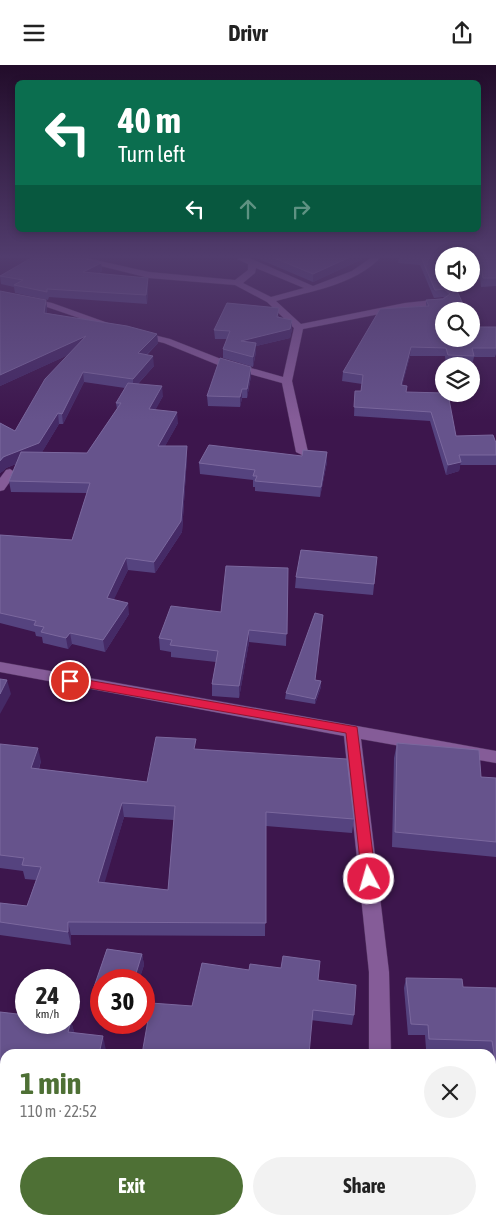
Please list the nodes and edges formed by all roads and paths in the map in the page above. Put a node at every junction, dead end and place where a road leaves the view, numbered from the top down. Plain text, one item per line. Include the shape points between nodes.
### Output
1 (68, 311) edge
2 (281, 311) edge
3 (379, 311) edge
4 (298, 327) junction
5 (288, 381) junction
6 (302, 452) edge
7 (10, 473) edge
8 (0, 487) edge
9 (0, 667) edge
10 (352, 730) junction
11 (496, 757) edge
12 (380, 1049) edge

1 - 5 street via 166,341 222,363
2 - 4 street
3 - 4 street
4 - 5 street
5 - 6 street
7 - 8 street
9 - 10 street
10 - 11 street
10 - 12 street via 380,972

